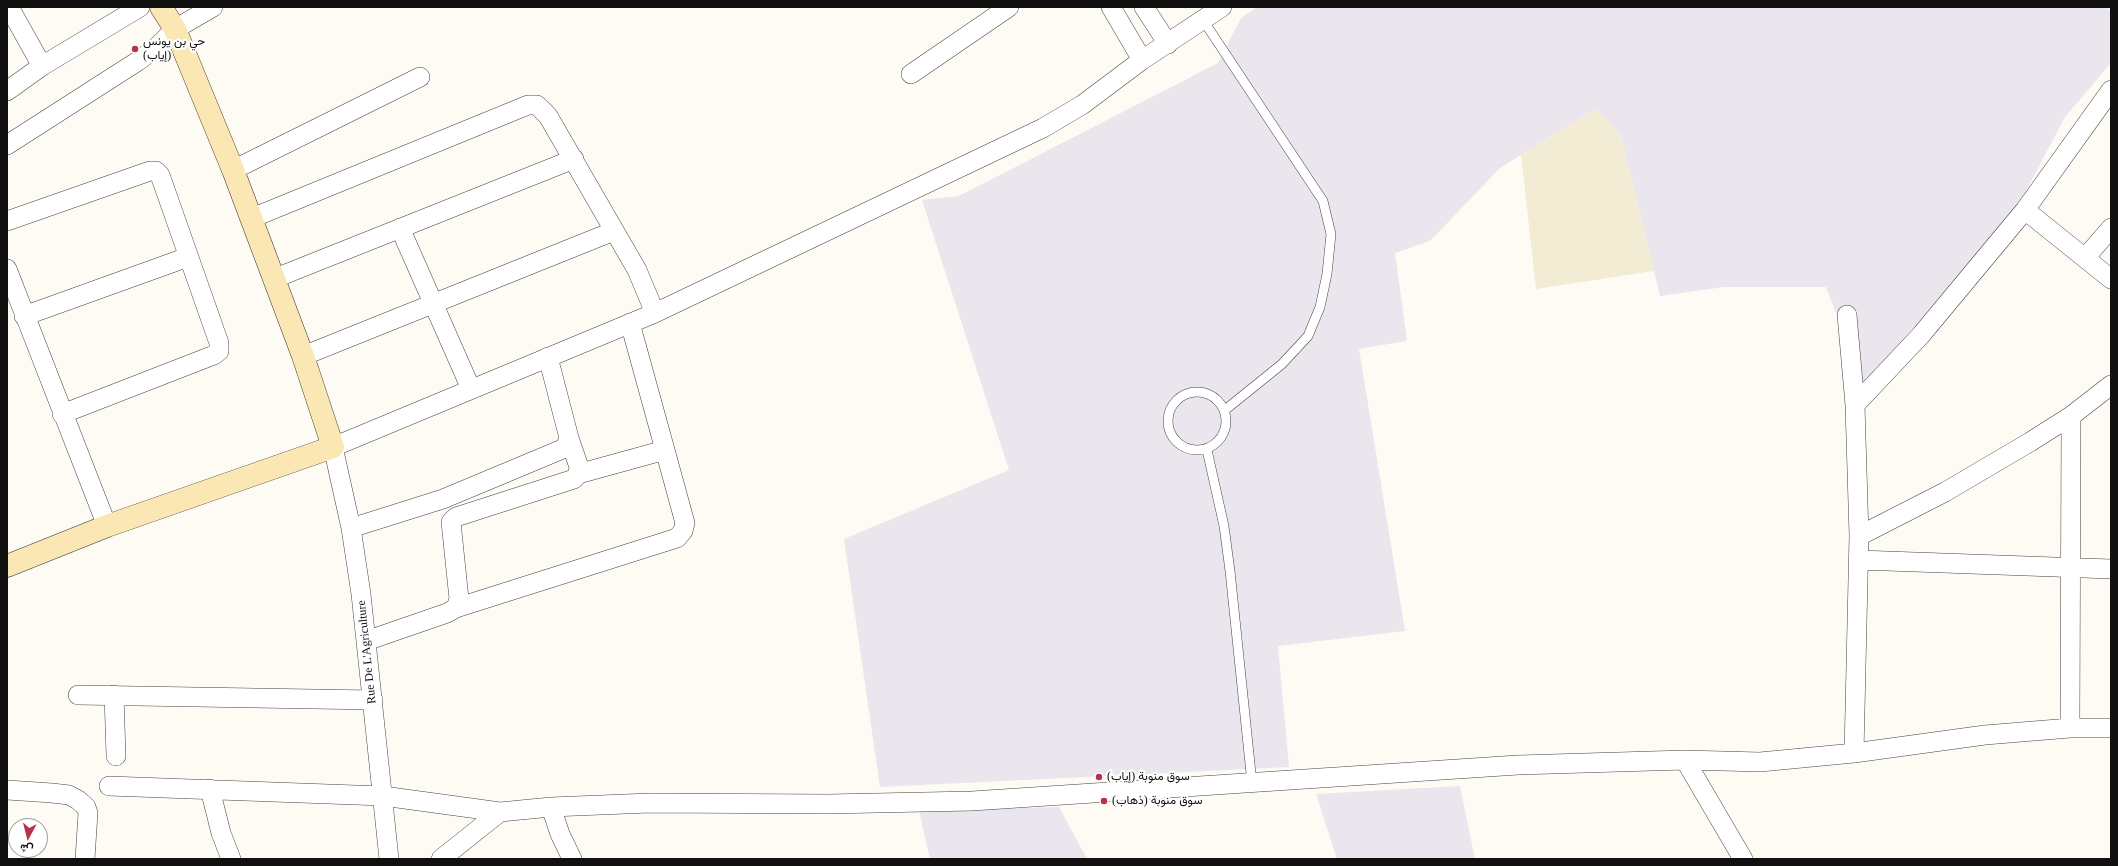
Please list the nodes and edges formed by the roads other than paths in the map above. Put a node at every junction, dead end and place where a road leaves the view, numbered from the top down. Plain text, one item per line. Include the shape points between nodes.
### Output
1 (9, 7) edge
2 (140, 7) edge
3 (213, 7) edge
4 (1009, 7) edge
5 (1110, 7) edge
6 (1144, 7) edge
7 (1222, 7) edge
8 (163, 8) edge
9 (1203, 20) junction
10 (175, 29) junction
11 (1168, 44) junction
12 (1142, 60) junction
13 (42, 66) junction
14 (911, 74) dead end
15 (420, 77) dead end
16 (2111, 90) edge
17 (7, 91) edge
18 (8, 142) edge
19 (574, 159) junction
20 (233, 170) junction
21 (2025, 210) junction
22 (252, 218) junction
23 (7, 221) edge
24 (400, 228) junction
25 (2111, 228) edge
26 (614, 231) junction
27 (188, 257) junction
28 (2085, 258) junction
29 (7, 269) edge
30 (273, 279) junction
31 (2111, 279) edge
32 (432, 304) junction
33 (655, 313) junction
34 (1847, 315) dead end
35 (24, 316) junction
36 (630, 323) junction
37 (303, 356) junction
38 (548, 357) junction
39 (2111, 386) edge
40 (470, 389) junction
41 (1855, 405) junction
42 (1225, 410) junction
43 (62, 414) junction
44 (2071, 416) junction
45 (569, 438) junction
46 (333, 447) junction
47 (665, 450) junction
48 (1207, 450) junction
49 (578, 474) junction
50 (443, 499) junction
51 (451, 522) junction
52 (107, 526) junction
53 (351, 528) junction
54 (1859, 536) junction
55 (1859, 560) junction
56 (7, 566) edge
57 (2070, 567) junction
58 (2111, 569) edge
59 (456, 608) junction
60 (366, 641) junction
61 (78, 695) dead end
62 (114, 695) junction
63 (373, 700) junction
64 (2070, 728) junction
65 (2111, 728) edge
66 (1854, 753) junction
67 (116, 756) dead end
68 (1685, 760) junction
69 (1252, 783) junction
70 (109, 786) dead end
71 (210, 789) junction
72 (7, 790) edge
73 (383, 796) junction
74 (552, 807) junction
75 (500, 812) junction
76 (85, 859) edge
77 (231, 859) edge
78 (389, 859) edge
79 (441, 859) edge
80 (572, 859) edge
81 (1743, 859) edge

1 - 13 street
2 - 13 street
3 - 10 street
4 - 14 street
5 - 12 street
6 - 11 street
7 - 9 street
8 - 10 street
9 - 11 street
9 - 42 lane via 1323,201 1331,234 1327,274 1320,307 1308,336 1282,364
10 - 18 street via 138,61
10 - 20 street
11 - 12 street
12 - 33 street via 1082,105 1044,128
13 - 17 street
15 - 20 street
16 - 21 street
19 - 22 street via 545,112 532,104
19 - 24 street
19 - 26 street
20 - 22 street
21 - 28 street
21 - 41 street via 1921,335
22 - 30 street
23 - 27 street via 156,171 160,174
24 - 30 street
24 - 32 street
25 - 28 street
26 - 32 street
26 - 33 street via 637,270
27 - 35 street
27 - 43 street via 219,343 219,351
28 - 31 street
29 - 35 street
30 - 37 street
32 - 37 street
32 - 40 street
33 - 36 street
34 - 41 street
35 - 43 street
36 - 38 street
36 - 47 street
37 - 46 street
38 - 40 street
38 - 45 street
39 - 44 street
40 - 46 street
41 - 54 street
42 - 48 lane via 1226,429 1216,444
42 - 48 lane via 1214,396 1196,391 1179,398 1169,413 1170,431 1181,445 1194,451
43 - 52 street
44 - 54 street via 1945,492
44 - 57 street
45 - 49 street via 579,467
45 - 50 street via 564,448 557,452
46 - 52 street
46 - 53 street, Rue De L'Agriculture
47 - 49 street
47 - 59 street via 685,523 677,538
48 - 69 lane via 1224,526
49 - 51 street via 574,479 456,517
50 - 51 street
50 - 53 street
51 - 59 street via 459,599
52 - 56 street
53 - 60 street, Rue De L'Agriculture
54 - 55 street
55 - 57 street
55 - 66 street
57 - 58 street
57 - 64 street
59 - 60 street
60 - 63 street, Rue De L'Agriculture
61 - 62 street
62 - 63 street
62 - 67 street
63 - 73 street, Rue De L'Agriculture
64 - 65 street
64 - 66 street via 1985,735
66 - 68 street via 1760,762
68 - 69 street via 1518,765
68 - 81 street
69 - 74 street via 972,801 828,804 650,803
70 - 71 street
71 - 73 street
71 - 77 street via 221,833
72 - 76 street via 69,795 86,807 88,813
73 - 75 street
73 - 78 street, Rue De L'Agriculture
74 - 75 street
74 - 80 street via 560,834
75 - 79 street

